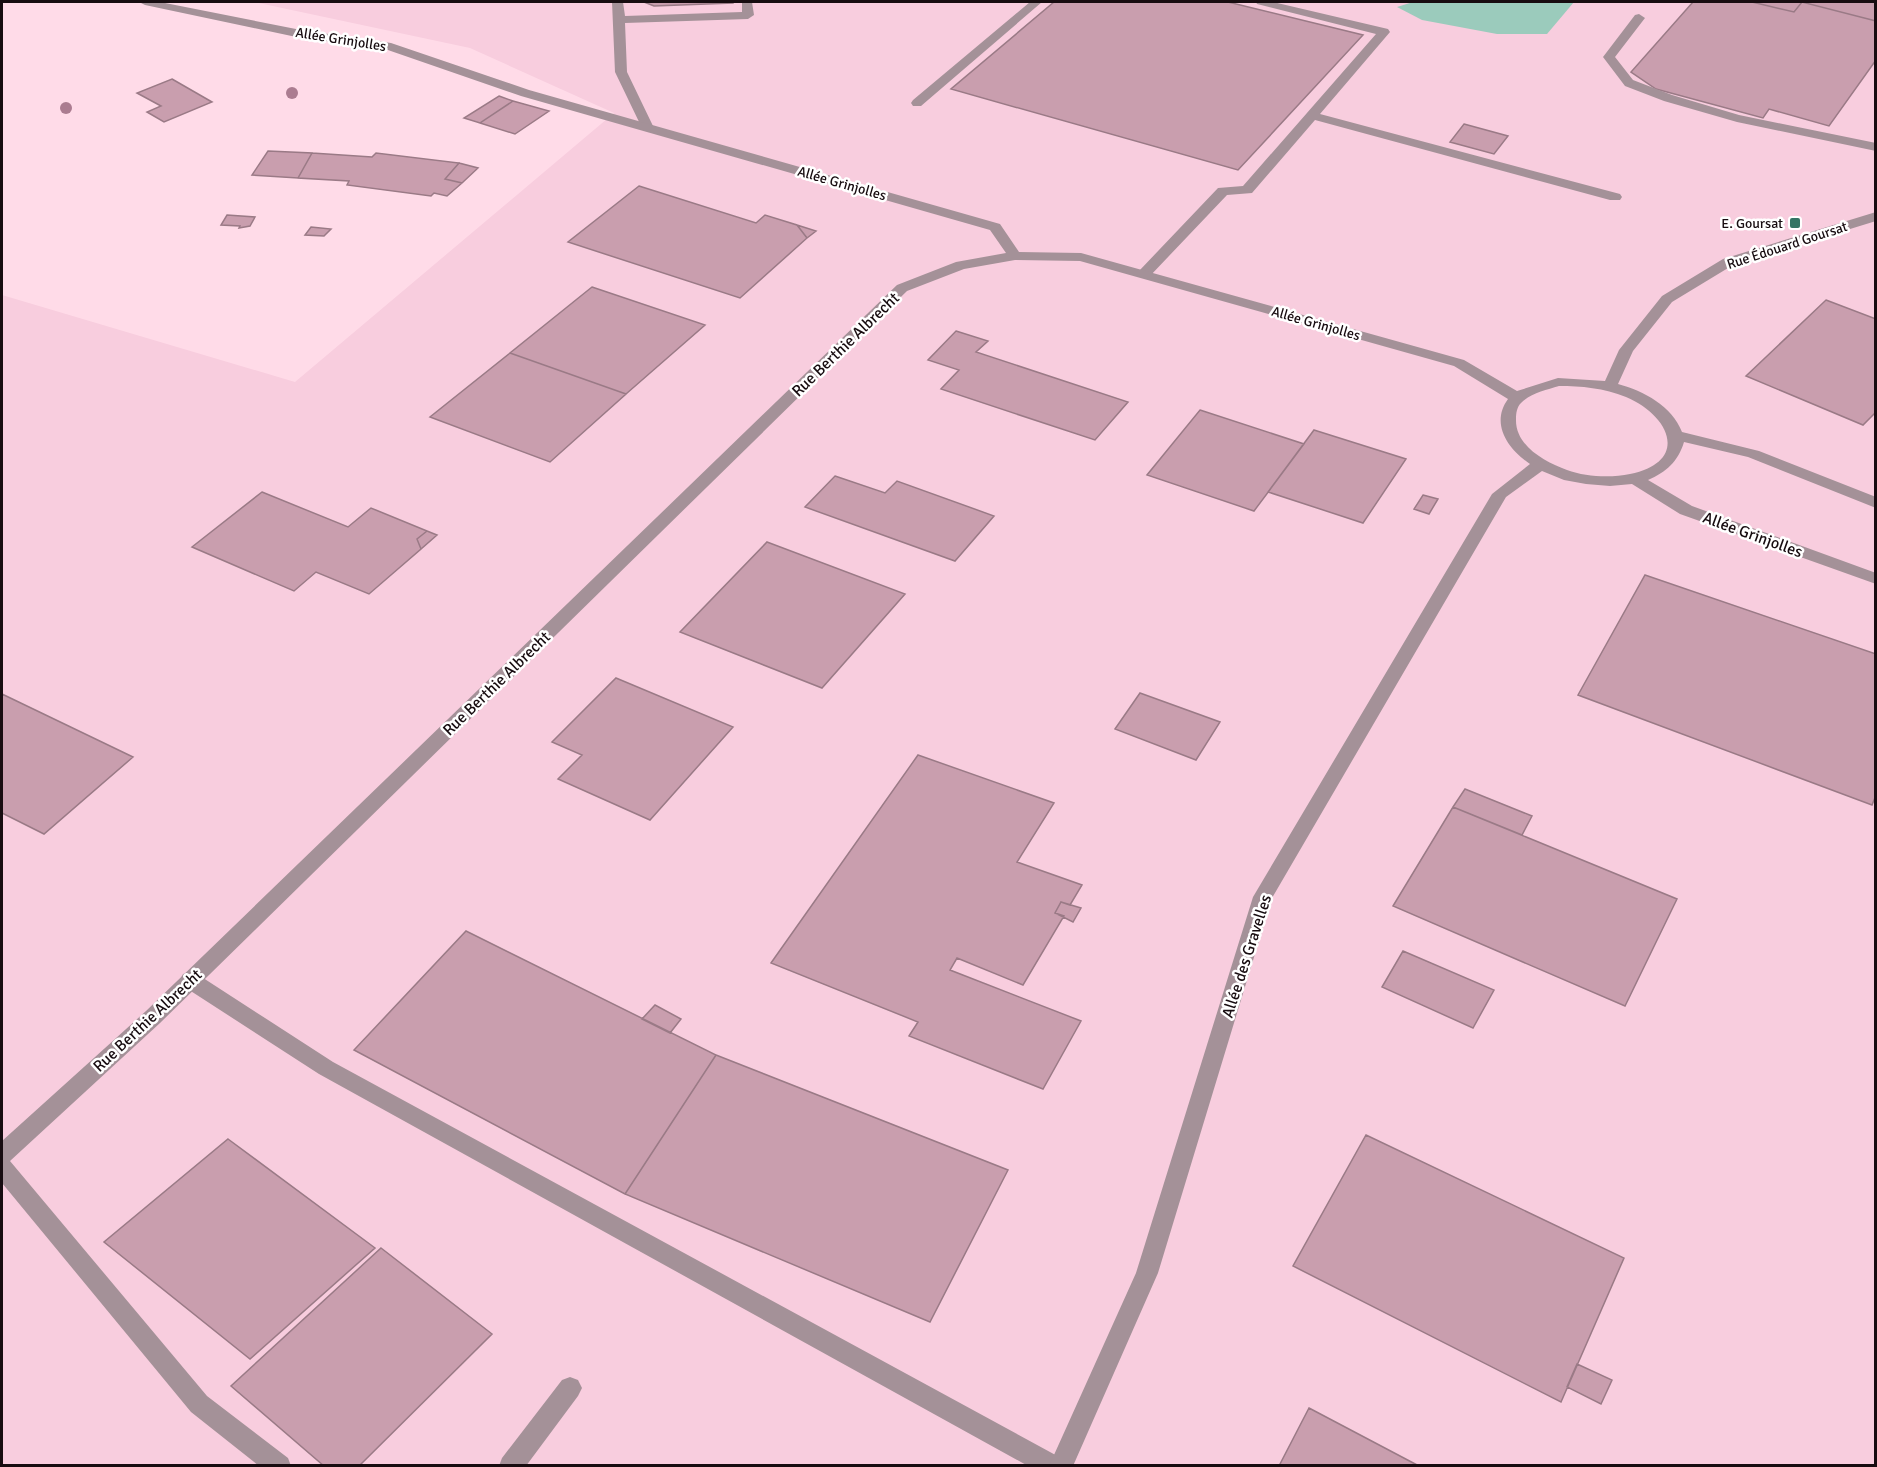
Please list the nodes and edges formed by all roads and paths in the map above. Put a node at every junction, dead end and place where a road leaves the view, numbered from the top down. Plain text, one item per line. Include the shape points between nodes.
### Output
1 (145, 2) edge
2 (618, 2) edge
3 (747, 2) edge
4 (1036, 2) edge
5 (1261, 2) edge
6 (1639, 18) dead end
7 (619, 20) junction
8 (917, 103) dead end
9 (1311, 115) junction
10 (647, 126) junction
11 (1875, 147) edge
12 (1615, 197) dead end
13 (1875, 216) edge
14 (1015, 256) junction
15 (1143, 274) junction
16 (1610, 386) junction
17 (1518, 398) junction
18 (1676, 436) junction
19 (1541, 464) junction
20 (1636, 479) junction
21 (1875, 503) edge
22 (1875, 579) edge
23 (190, 980) junction
24 (2, 1154) edge
25 (2, 1168) edge
26 (570, 1388) dead end
27 (279, 1466) edge
28 (511, 1466) edge
29 (1053, 1466) edge
30 (1061, 1466) edge

1 - 10 street, Allée Grinjolles via 301,34 387,45 525,93
2 - 7 street
3 - 7 street via 748,15
4 - 8 street
5 - 9 street via 1383,32
6 - 11 street via 1610,57 1629,83 1737,118
7 - 10 street via 621,72
9 - 12 street
9 - 15 street via 1247,190 1223,191
10 - 14 street, Allée Grinjolles via 995,227
13 - 16 street, Rue Édouard Goursat via 1728,262 1667,299 1626,350
14 - 15 street, Allée Grinjolles via 1082,257
14 - 23 street, Rue Berthie Albrecht via 961,265 902,288
15 - 17 street, Allée Grinjolles via 1459,363
16 - 17 street via 1558,382
16 - 18 street via 1654,406 1669,421
17 - 19 street via 1509,409 1511,438
18 - 20 street via 1676,450 1669,462
18 - 21 street via 1787,465
19 - 20 street via 1588,480
19 - 30 street, Allée des Gravelles via 1500,494 1263,897 1147,1273
20 - 22 street, Allée Grinjolles via 1686,510
23 - 24 street, Rue Berthie Albrecht
23 - 29 street via 326,1068
25 - 27 street via 199,1404
26 - 28 street

